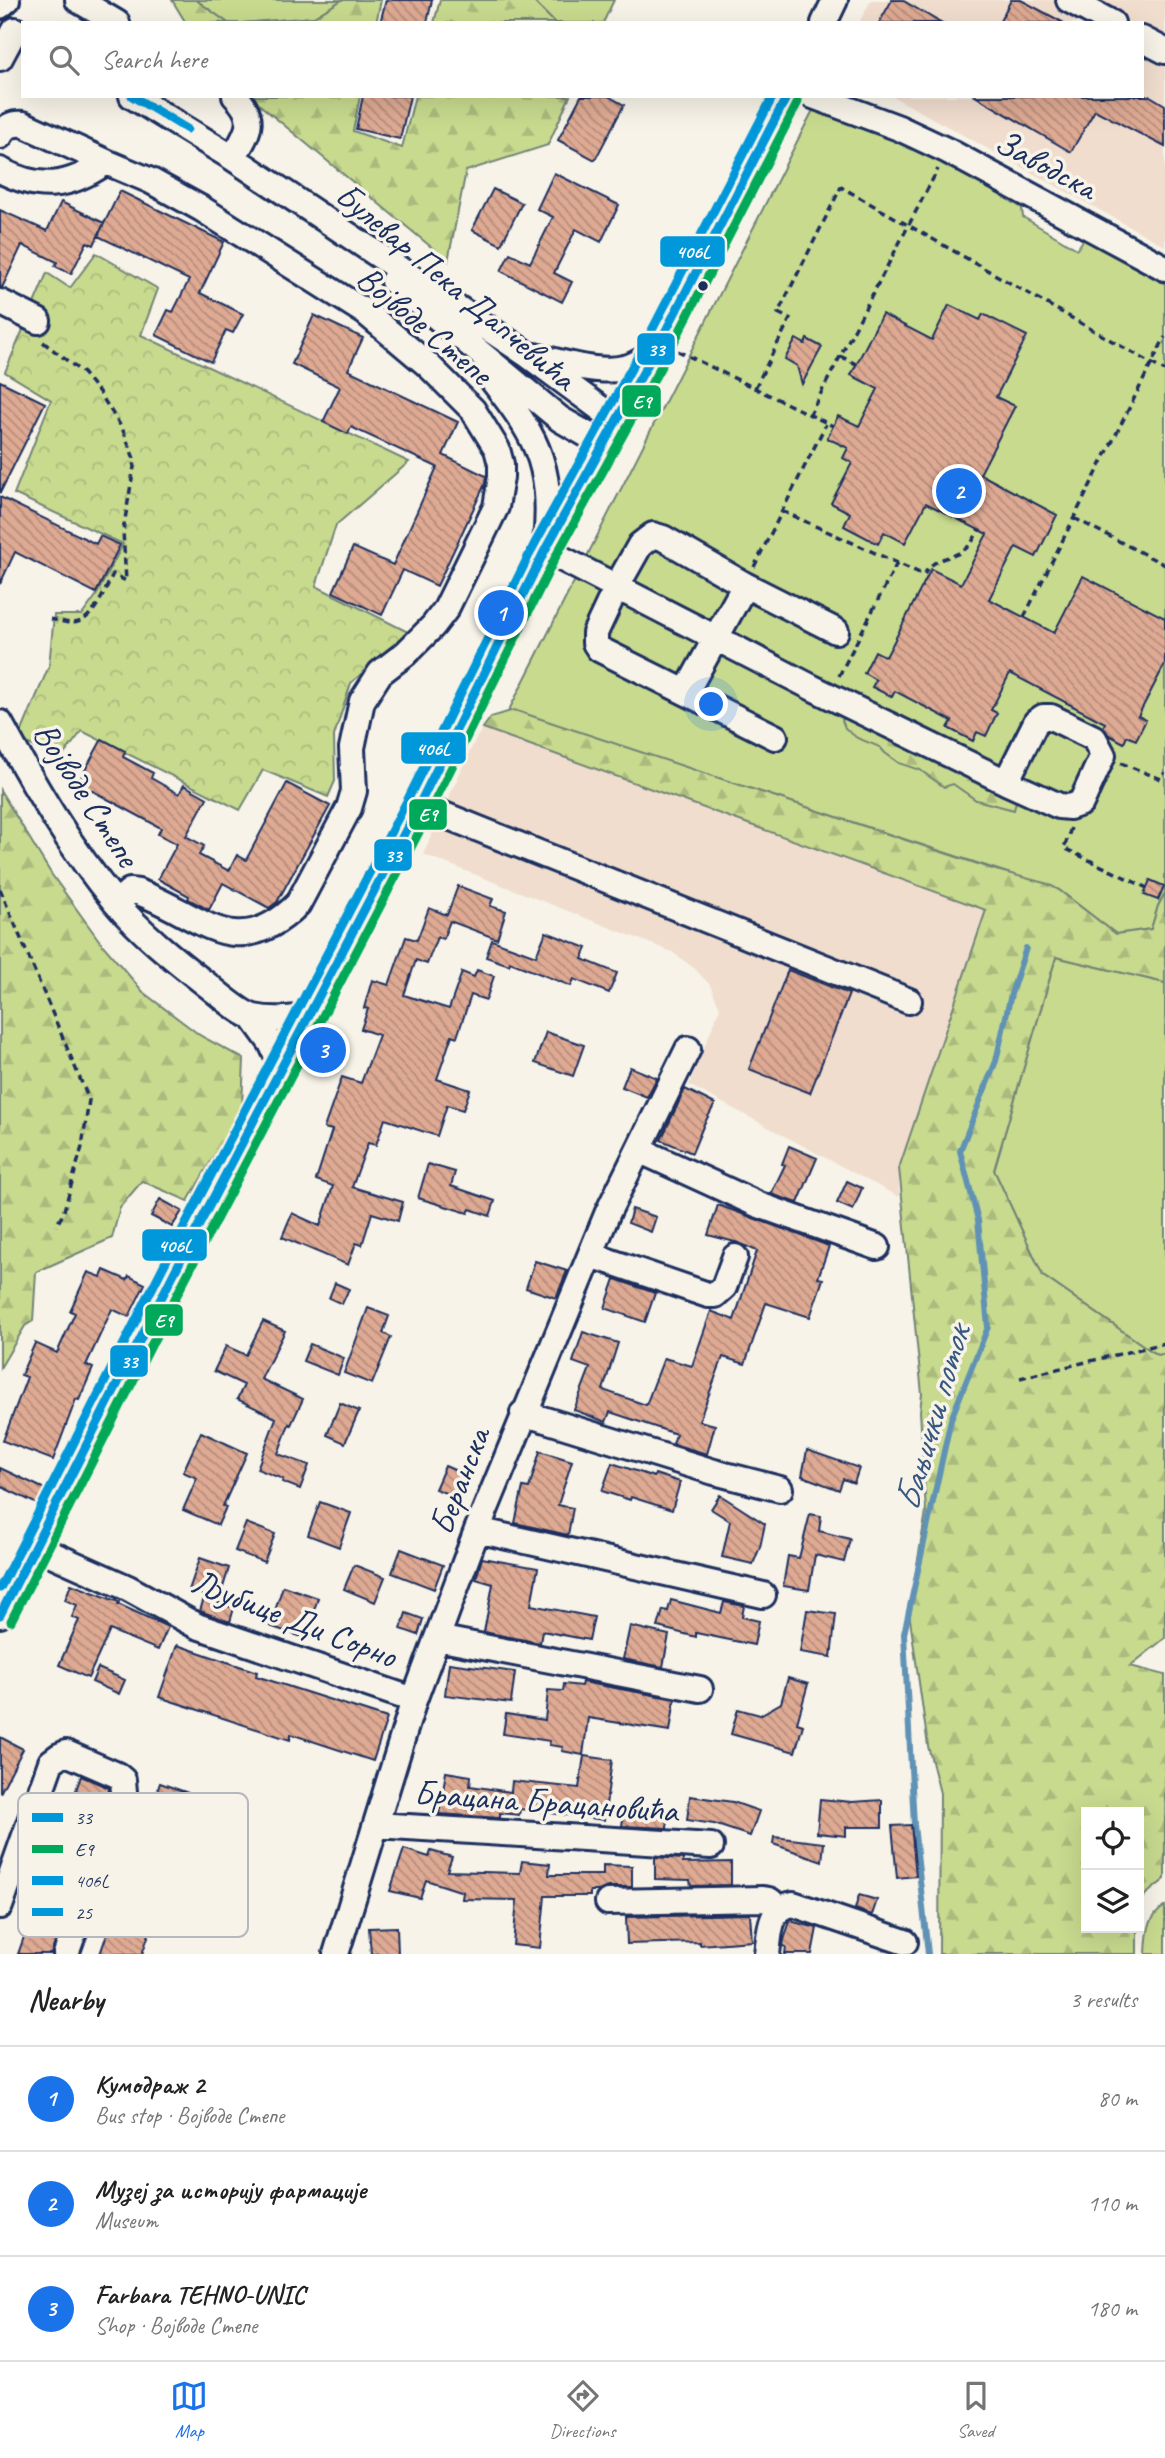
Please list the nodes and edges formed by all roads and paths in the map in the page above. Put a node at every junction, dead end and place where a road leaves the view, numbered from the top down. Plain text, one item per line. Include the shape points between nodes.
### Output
1 (7, 0) edge
2 (78, 0) edge
3 (835, 0) edge
4 (1069, 0) edge
5 (0, 6) edge
6 (114, 21) edge
7 (825, 21) edge
8 (1108, 21) edge
9 (12, 29) edge
10 (1144, 40) edge
11 (1165, 51) edge
12 (0, 58) edge
13 (135, 98) edge
14 (236, 98) edge
15 (786, 98) edge
16 (818, 98) edge
17 (0, 136) edge
18 (947, 151) junction
19 (233, 158) junction
20 (106, 162) junction
21 (0, 170) edge
22 (301, 204) junction
23 (909, 225) junction
24 (1165, 268) edge
25 (0, 302) edge
26 (38, 321) dead end
27 (1165, 337) edge
28 (460, 338) junction
29 (47, 345) dead end
30 (657, 347) junction
31 (528, 355) junction
32 (840, 356) junction
33 (1152, 363) junction
34 (856, 364) dead end
35 (1165, 370) edge
36 (754, 388) junction
37 (809, 416) junction
38 (826, 423) junction
39 (833, 426) dead end
40 (609, 431) junction
41 (782, 511) junction
42 (1074, 518) junction
43 (979, 530) dead end
44 (545, 550) junction
45 (897, 563) junction
46 (1165, 565) edge
47 (745, 585) junction
48 (617, 586) junction
49 (1024, 617) dead end
50 (50, 619) dead end
51 (836, 631) dead end
52 (716, 638) junction
53 (686, 692) junction
54 (829, 696) junction
55 (0, 723) edge
56 (775, 737) dead end
57 (1103, 755) junction
58 (1165, 772) edge
59 (1006, 782) junction
60 (1080, 803) junction
61 (419, 805) junction
62 (1147, 888) dead end
63 (0, 889) edge
64 (116, 903) junction
65 (909, 1001) dead end
66 (252, 1017) junction
67 (307, 1017) junction
68 (688, 1049) dead end
69 (282, 1067) junction
70 (639, 1150) junction
71 (56, 1226) dead end
72 (877, 1247) dead end
73 (591, 1255) junction
74 (735, 1257) dead end
75 (1165, 1343) edge
76 (1020, 1378) dead end
77 (523, 1413) junction
78 (780, 1489) dead end
79 (477, 1530) junction
80 (36, 1547) junction
81 (763, 1595) dead end
82 (0, 1615) edge
83 (437, 1637) junction
84 (700, 1689) dead end
85 (414, 1700) junction
86 (39, 1793) edge
87 (124, 1793) edge
88 (376, 1825) junction
89 (711, 1846) dead end
90 (18, 1851) edge
91 (2, 1894) edge
92 (608, 1902) dead end
93 (779, 1909) junction
94 (72, 1937) edge
95 (905, 1942) dead end
96 (66, 1954) edge
97 (336, 1954) edge
98 (767, 1954) edge

1 - 5 street
2 - 6 street
3 - 7 street
4 - 8 street
9 - 12 street
10 - 11 street
13 - 19 street, Булевар Пека Дапчевића
14 - 19 street via 247,108 250,123
15 - 30 street
16 - 18 street, Заводска
17 - 20 street, Војводе Степе via 14,123 23,124
18 - 23 path
18 - 24 street, Заводска
19 - 22 street, Булевар Пека Дапчевића
20 - 21 street via 58,184 22,181
20 - 64 street, Војводе Степе via 202,209 365,312 473,410 492,437 501,464 496,507 446,609 380,673 362,701 352,748 354,791 349,808 298,904 267,926 231,934 214,931 138,892 130,891
22 - 28 street, Булевар Пека Дапчевића
22 - 31 street, Булевар Пека Дапчевића
23 - 32 path
23 - 33 path
23 - 36 path via 841,187 778,313 789,319
25 - 26 street
27 - 33 path
28 - 40 street, Булевар Пека Дапчевића via 561,419 586,434
28 - 44 street via 527,426 536,446 549,493
29 - 50 path via 99,392 122,428 135,461 123,531 126,581 113,574 91,613 80,621
30 - 31 street via 623,369
30 - 36 path
30 - 40 street
31 - 40 street, Булевар Пека Дапчевића via 601,409
32 - 34 path
32 - 37 path
33 - 35 path
33 - 42 path
36 - 37 path
37 - 38 path
38 - 39 path
38 - 41 path
40 - 44 street
41 - 45 path
41 - 47 path
42 - 46 path
42 - 49 path
43 - 45 path via 970,547 947,555 924,575
44 - 48 street
44 - 61 street
45 - 54 path
47 - 48 street via 653,535 640,545
47 - 51 street
47 - 52 street
48 - 52 street
48 - 53 street via 595,633 595,643 607,654
52 - 53 street
52 - 54 street
53 - 56 street
54 - 59 street
55 - 64 street, Војводе Степе via 59,823
57 - 58 path via 1161,779
57 - 59 street via 1094,738 1051,717 1044,718 1036,722
57 - 60 street
59 - 60 street via 1059,806
60 - 62 path via 1064,849
61 - 65 street
61 - 67 street
63 - 71 path via 89,1100 82,1147
64 - 66 street, Војводе Степе via 183,967
66 - 67 street
66 - 69 street
67 - 69 street
68 - 70 street, Беранска
69 - 80 street
70 - 72 street via 759,1205
70 - 73 street, Беранска
73 - 74 street via 708,1295 724,1287
73 - 77 street, Беранска
75 - 76 path
77 - 78 street
77 - 79 street, Беранска
79 - 81 street
79 - 83 street, Беранска
80 - 82 street
80 - 85 street, Љубице Ди Сорно via 140,1594 197,1626
83 - 84 street
83 - 85 street, Беранска
85 - 88 street, Беранска
86 - 87 street via 51,1762 66,1754 117,1775 123,1780
88 - 89 street, Брацана Брацановића
88 - 97 street, Беранска
90 - 91 street
92 - 93 street via 762,1899
93 - 95 street via 803,1906
93 - 98 street via 773,1917
94 - 96 street

